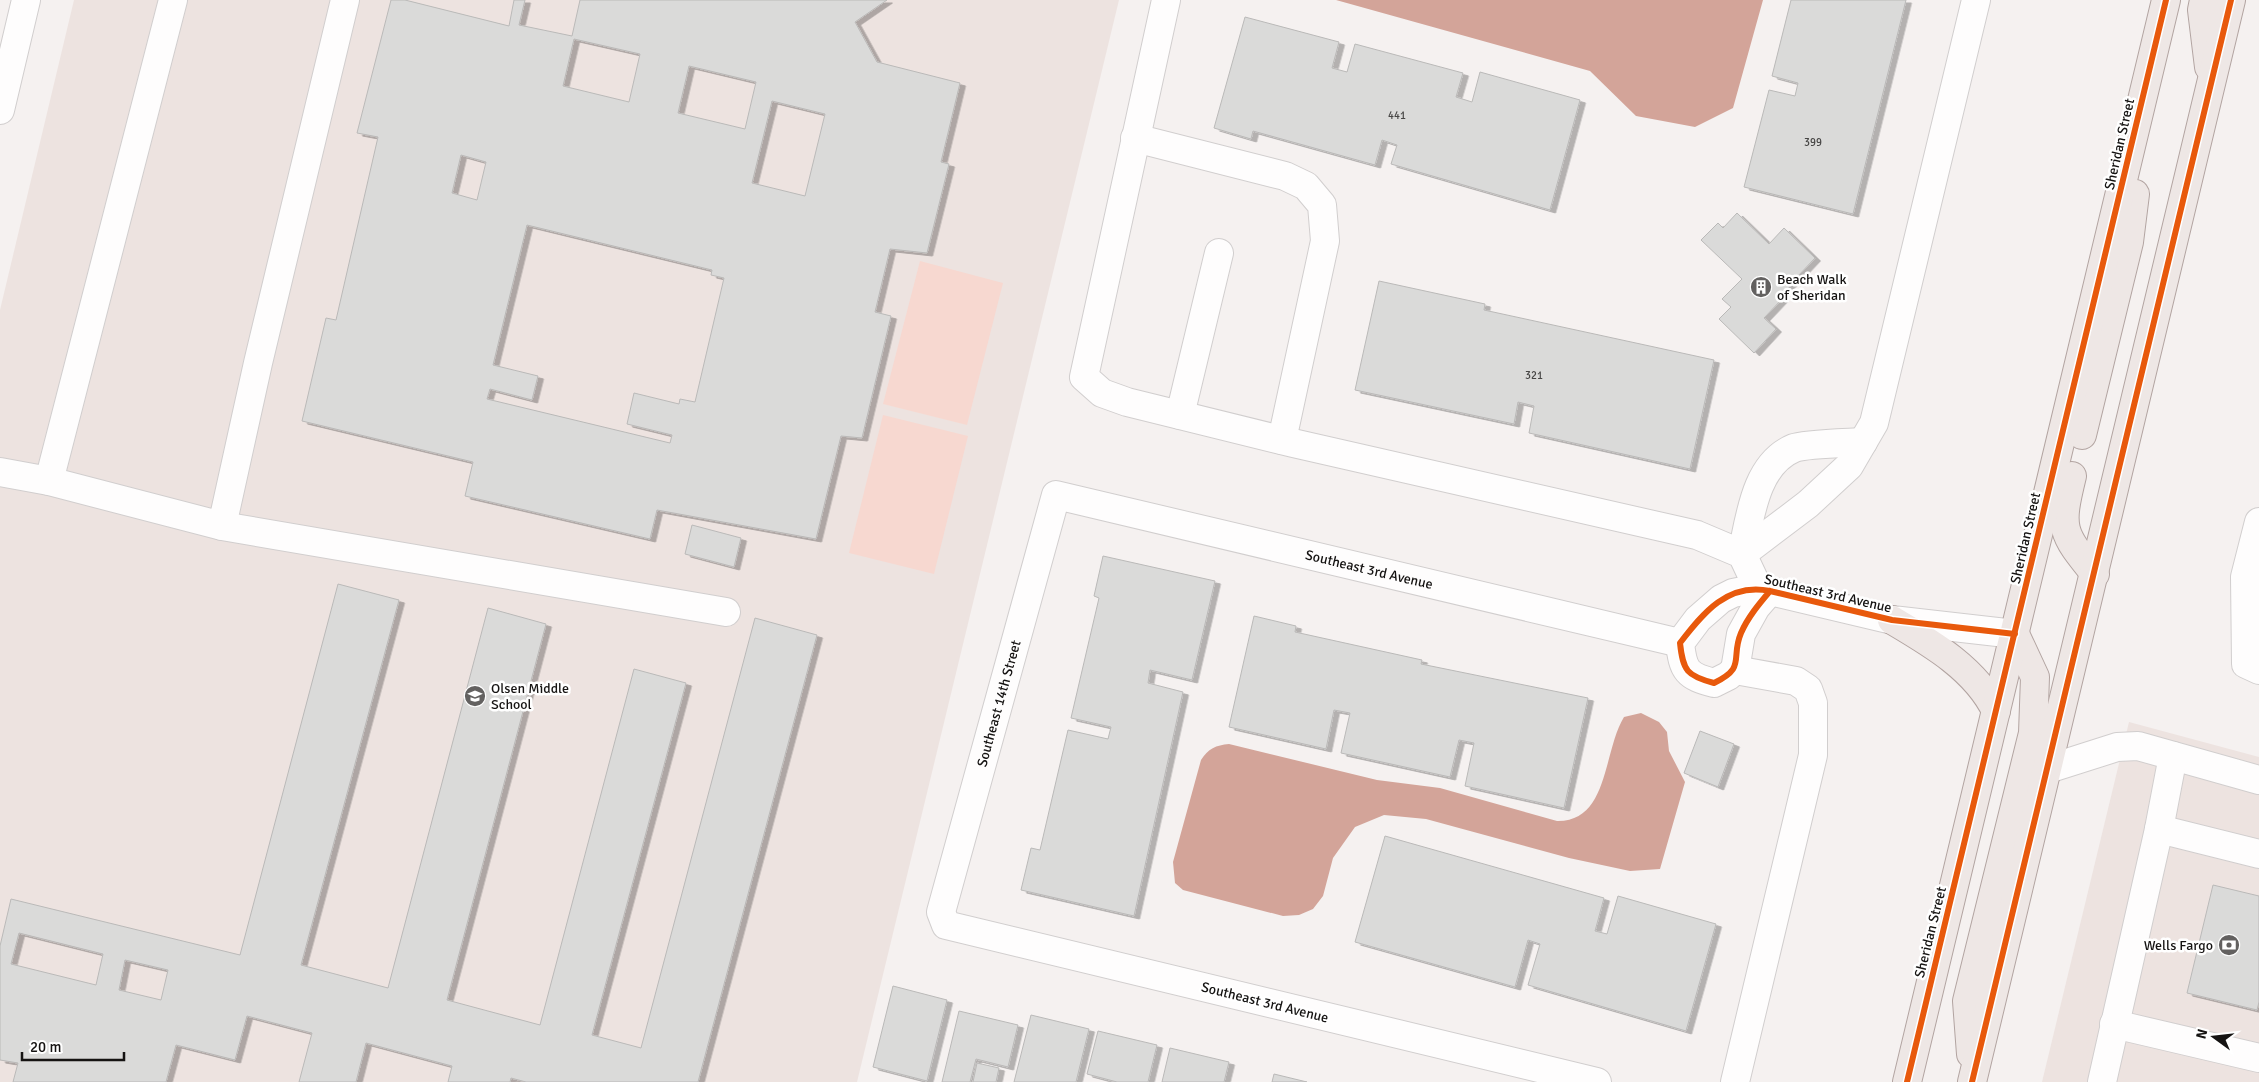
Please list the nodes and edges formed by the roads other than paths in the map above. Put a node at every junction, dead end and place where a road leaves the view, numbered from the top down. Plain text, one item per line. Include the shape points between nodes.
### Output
1 (26, 0) edge
2 (173, 0) edge
3 (345, 0) edge
4 (1166, 0) edge
5 (1976, 0) edge
6 (2166, 0) edge
7 (2204, 0) edge
8 (2231, 0) edge
9 (2211, 84) junction
10 (0, 110) edge
11 (2135, 130) junction
12 (1135, 138) junction
13 (1219, 253) dead end
14 (1180, 415) junction
15 (1282, 440) junction
16 (1863, 442) junction
17 (0, 472) edge
18 (49, 481) junction
19 (1056, 495) joint
20 (2259, 522) edge
21 (222, 526) junction
22 (1742, 554) junction
23 (2095, 574) junction
24 (1764, 590) junction
25 (726, 612) dead end
26 (1892, 620) junction
27 (2015, 634) junction
28 (1680, 644) junction
29 (1735, 670) junction
30 (2259, 670) edge
31 (1996, 711) junction
32 (2173, 756) junction
33 (2048, 769) junction
34 (2259, 780) edge
35 (2159, 829) junction
36 (2259, 854) edge
37 (941, 912) joint
38 (2114, 1024) junction
39 (2259, 1058) edge
40 (1973, 1080) edge
41 (1597, 1082) edge
42 (1735, 1082) edge
43 (1907, 1082) edge
44 (2102, 1082) edge

1 - 10 street
2 - 18 street
3 - 21 street
4 - 12 street
5 - 16 street via 1874,423
6 - 11 main road, Sheridan Street
7 - 9 main road via 2202,10
8 - 9 main road
9 - 23 main road
11 - 23 main road via 2136,184 2129,242 2064,510 2065,528 2073,547
11 - 27 main road, Sheridan Street
12 - 14 street via 1084,377 1102,393
12 - 15 street via 1285,176 1306,186 1322,206 1325,242
13 - 14 street
14 - 15 street
15 - 22 street via 1697,535
16 - 22 street via 1849,466 1808,504
16 - 22 street via 1795,448 1773,462 1756,495
17 - 18 street
18 - 21 street
19 - 28 street, Southeast 3rd Avenue
19 - 37 street, Southeast 14th Street
20 - 30 street via 2245,577 2246,664
21 - 25 street
22 - 24 street
23 - 33 main road
24 - 26 street, Southeast 3rd Avenue
24 - 28 street, Southeast 3rd Avenue via 1733,593 1721,599 1698,620
24 - 29 street via 1741,634
26 - 27 street, Southeast 3rd Avenue
26 - 31 main road via 1947,654 1976,682
27 - 31 main road, Sheridan Street
27 - 40 main road via 2035,677 2033,733 1967,1001
28 - 29 street via 1685,668 1697,679 1714,683
29 - 42 street via 1796,682 1808,689 1813,703 1813,755
31 - 43 main road, Sheridan Street
32 - 33 street via 2138,746 2117,747
32 - 34 street
32 - 35 street
33 - 40 main road
35 - 36 street
35 - 38 street
37 - 41 street, Southeast 3rd Avenue via 946,925
38 - 39 street
38 - 44 street

